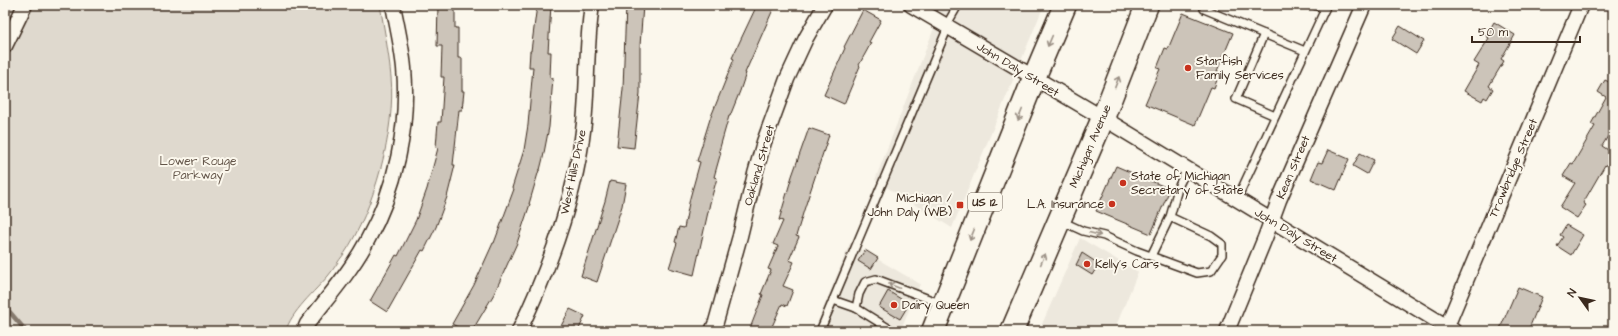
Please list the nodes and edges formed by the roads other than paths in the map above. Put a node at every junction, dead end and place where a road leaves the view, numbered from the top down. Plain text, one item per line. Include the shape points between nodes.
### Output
1 (25, 5) edge
2 (393, 5) edge
3 (592, 5) edge
4 (825, 5) edge
5 (911, 5) edge
6 (958, 5) edge
7 (1065, 5) edge
8 (1147, 5) edge
9 (1206, 5) edge
10 (1315, 5) edge
11 (1364, 5) edge
12 (1581, 5) edge
13 (1325, 7) edge
14 (947, 26) junction
15 (1264, 34) junction
16 (5, 46) edge
17 (1305, 51) junction
18 (1034, 78) junction
19 (1275, 116) junction
20 (1103, 118) junction
21 (1187, 170) junction
22 (1237, 199) junction
23 (1170, 217) junction
24 (1059, 220) junction
25 (1271, 220) junction
26 (1151, 256) junction
27 (833, 300) junction
28 (944, 305) junction
29 (856, 308) junction
30 (1449, 330) edge
31 (304, 331) edge
32 (519, 331) edge
33 (712, 331) edge
34 (820, 331) edge
35 (893, 331) edge
36 (933, 331) edge
37 (1012, 331) edge
38 (1227, 331) edge

1 - 16 street
2 - 31 street via 402,47 405,91 402,132 394,174 383,208 367,241
3 - 32 street, West Hills Drive via 584,123 570,198 554,249
4 - 33 street, Oakland Street via 806,38 775,110
5 - 14 street, John Daly Street
6 - 14 lane
7 -> 18 main road, US 12
20 -> 8 main road, Michigan Avenue
9 - 15 lane via 1204,9
10 - 13 lane
11 - 25 street, Kean Street
12 - 30 street, Trowbridge Street
13 - 17 lane
14 - 18 street, John Daly Street
14 - 27 lane
15 - 17 lane
15 - 19 lane via 1236,98
17 - 19 lane
18 - 20 street, John Daly Street
18 -> 28 main road, US 12
19 - 22 lane
20 - 21 street, John Daly Street
20 - 24 main road, Michigan Avenue
21 - 22 street, John Daly Street
21 - 23 lane via 1179,185
22 - 25 street, John Daly Street
23 - 26 lane
23 - 26 lane via 1211,236 1222,244 1222,255 1212,270 1197,273
24 -> 26 lane
37 -> 24 main road, Michigan Avenue
25 - 30 street, John Daly Street
25 - 38 street, Kean Street
27 - 29 lane
27 - 34 lane
28 -> 29 lane via 876,279 865,282
28 - 36 main road, US 12
29 - 35 lane

